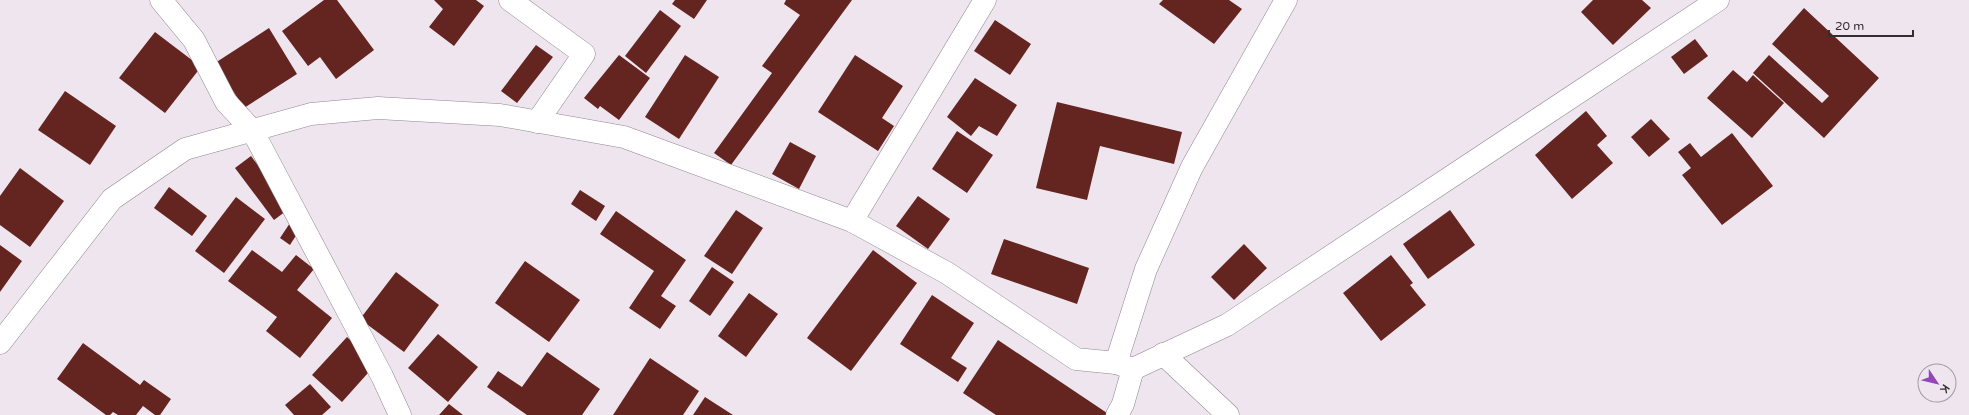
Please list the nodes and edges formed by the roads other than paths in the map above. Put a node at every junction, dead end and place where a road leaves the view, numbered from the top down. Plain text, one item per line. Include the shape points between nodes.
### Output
1 (161, 0) edge
2 (510, 0) edge
3 (985, 0) edge
4 (1718, 0) edge
5 (1281, 2) edge
6 (538, 122) junction
7 (252, 130) junction
8 (852, 221) junction
9 (0, 342) edge
10 (1163, 354) junction
11 (1124, 366) junction
12 (400, 415) edge
13 (1117, 415) edge
14 (1228, 415) edge

1 - 7 street via 194,40 226,102
2 - 6 street via 584,54
3 - 8 street
4 - 10 street via 1227,326
5 - 11 street via 1192,167 1146,269
6 - 7 street via 500,115 378,108 311,114
6 - 8 street via 624,137
7 - 9 street via 185,149 112,199
7 - 12 street
8 - 11 street via 947,273 1076,359
10 - 11 street
10 - 14 street
11 - 13 street via 1123,404

